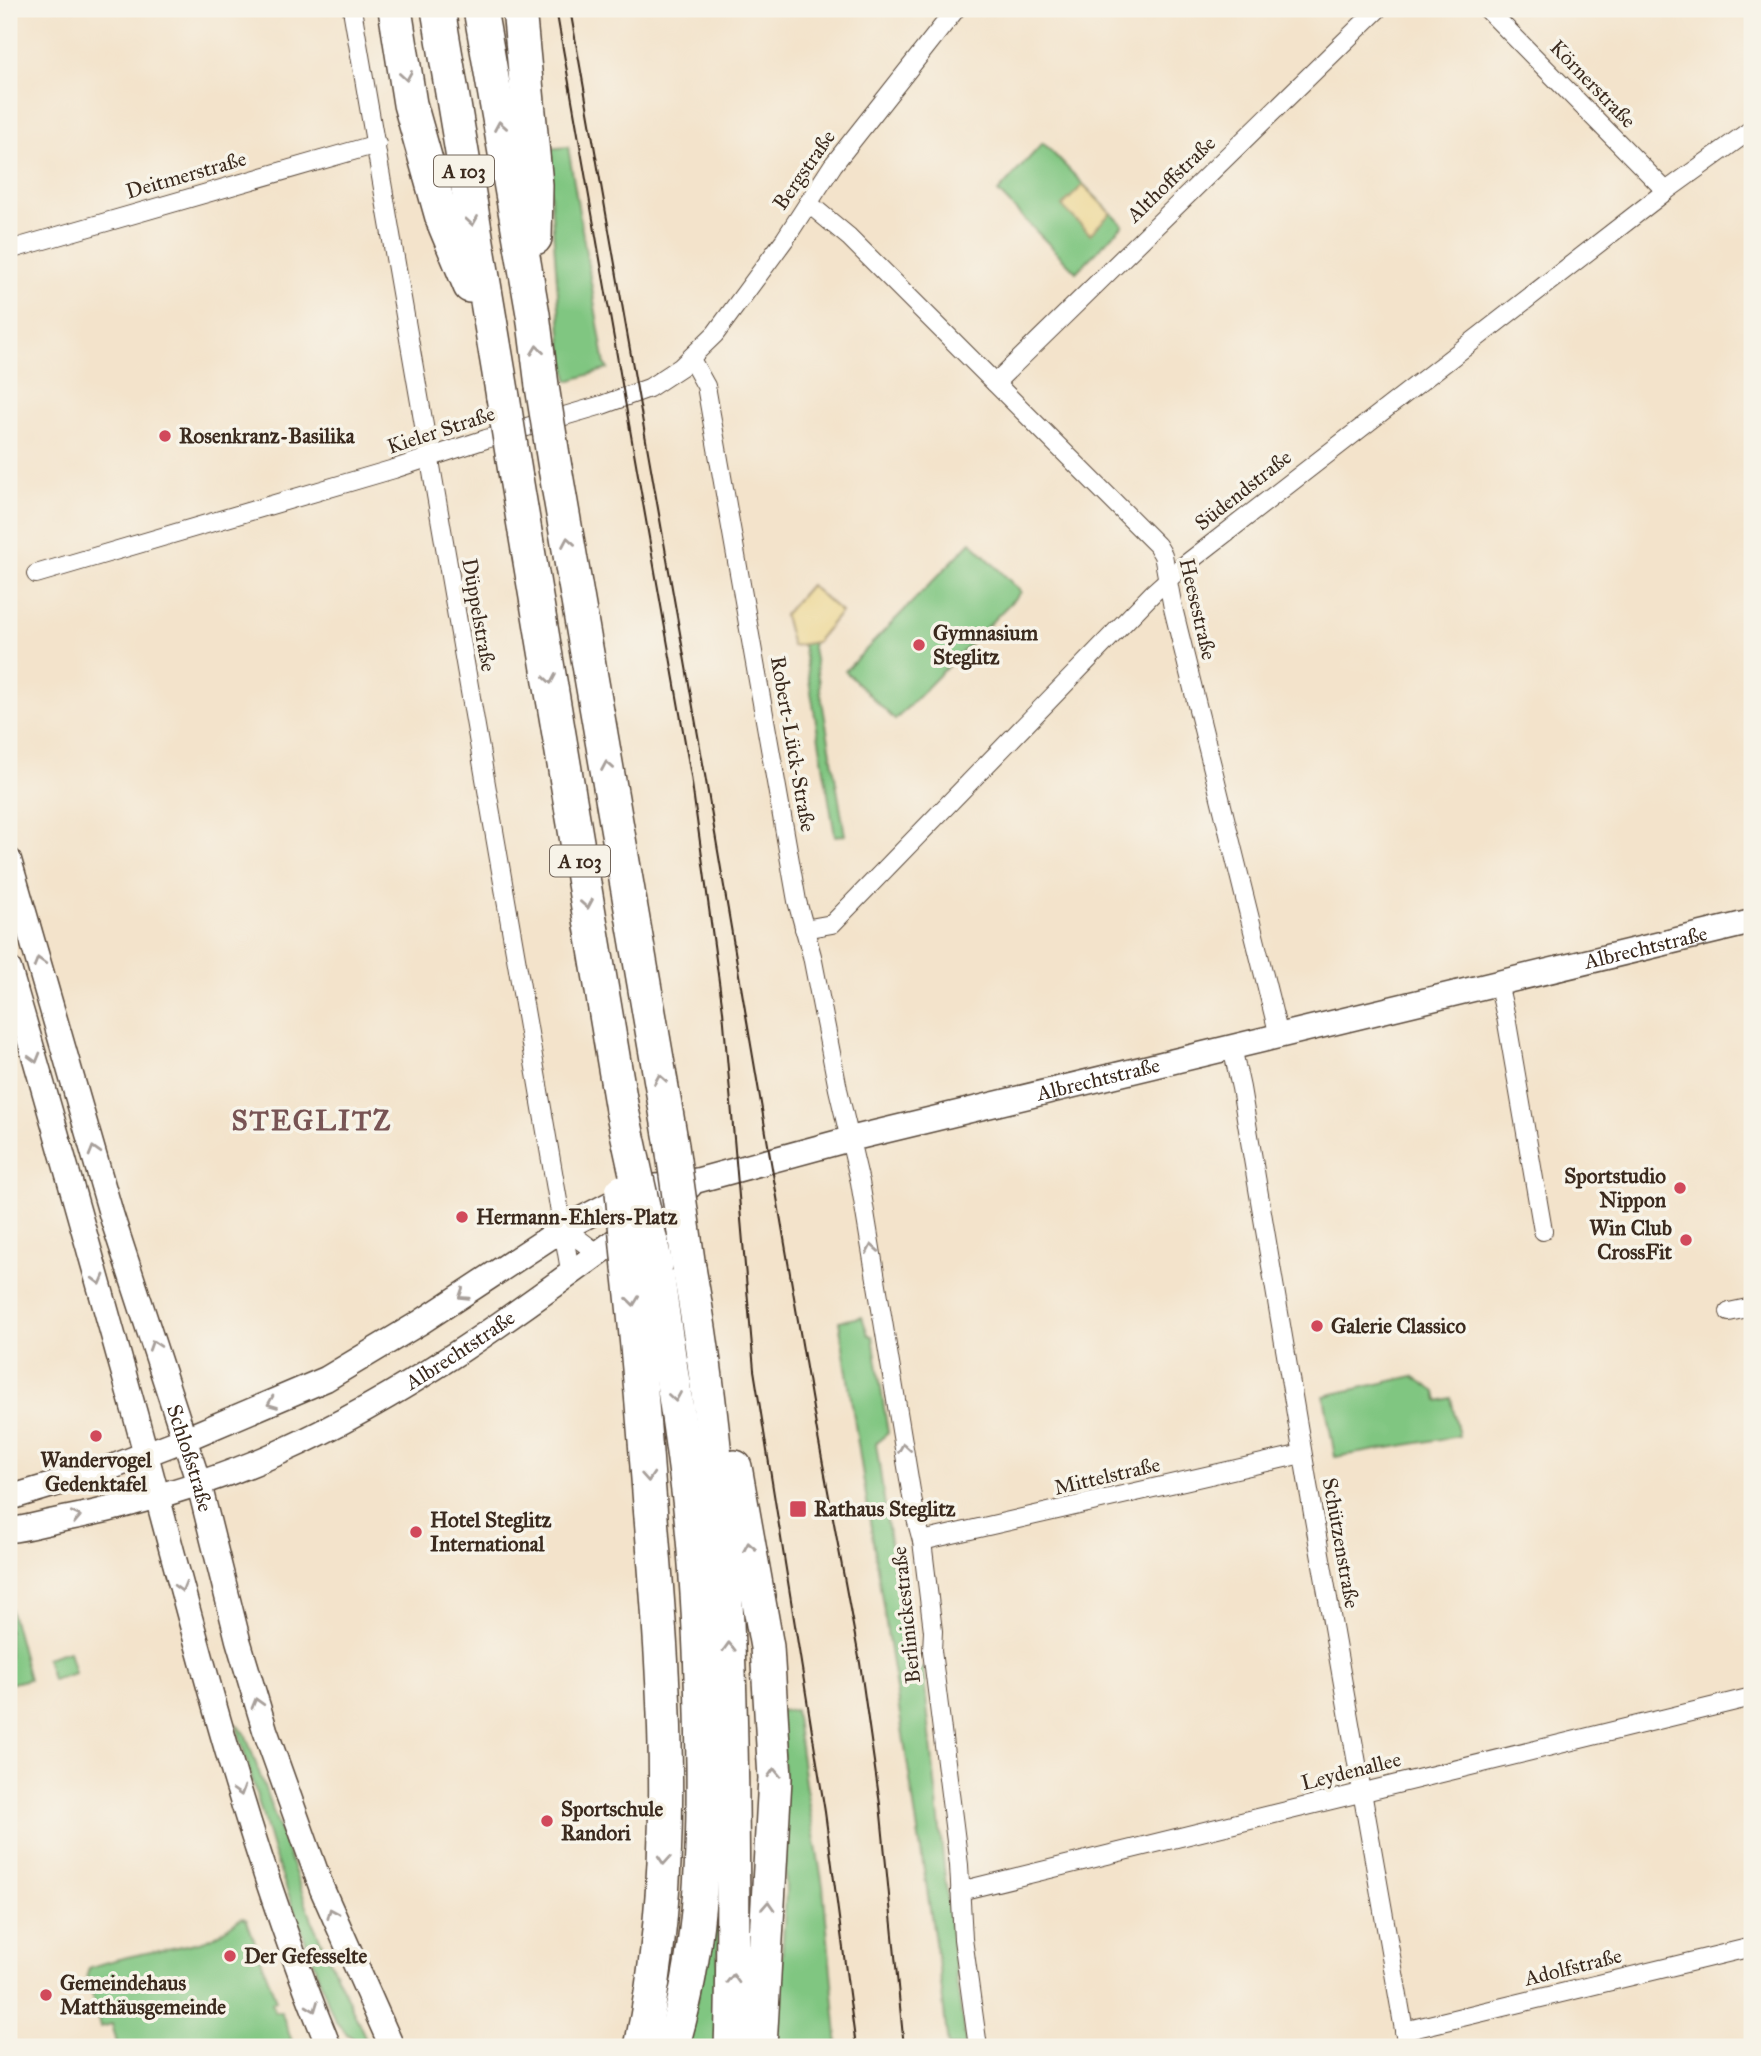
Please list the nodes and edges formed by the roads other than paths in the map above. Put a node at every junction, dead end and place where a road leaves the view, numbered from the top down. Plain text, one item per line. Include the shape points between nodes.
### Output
1 (352, 9) edge
2 (395, 9) edge
3 (438, 9) edge
4 (480, 9) edge
5 (519, 9) edge
6 (956, 9) edge
7 (1378, 9) edge
8 (1488, 9) edge
9 (1752, 129) edge
10 (377, 144) junction
11 (1667, 191) junction
12 (808, 203) junction
13 (9, 250) edge
14 (533, 314) junction
15 (491, 333) junction
16 (691, 359) junction
17 (995, 383) junction
18 (430, 458) junction
19 (36, 574) dead end
20 (1168, 579) junction
21 (9, 859) edge
22 (1752, 922) edge
23 (804, 929) junction
24 (9, 969) edge
25 (1498, 984) junction
26 (1279, 1036) junction
27 (1232, 1048) junction
28 (622, 1110) junction
29 (850, 1139) junction
30 (699, 1180) junction
31 (564, 1228) junction
32 (1542, 1231) dead end
33 (597, 1254) junction
34 (571, 1276) junction
35 (1752, 1307) edge
36 (1729, 1312) dead end
37 (699, 1322) junction
38 (185, 1439) junction
39 (145, 1454) junction
40 (1302, 1454) junction
41 (199, 1483) junction
42 (156, 1497) junction
43 (9, 1498) edge
44 (9, 1530) edge
45 (922, 1541) junction
46 (1752, 1697) edge
47 (717, 1716) junction
48 (1362, 1791) junction
49 (960, 1891) junction
50 (1752, 1947) edge
51 (1406, 2039) edge
52 (329, 2047) edge
53 (392, 2047) edge
54 (641, 2047) edge
55 (672, 2047) edge
56 (731, 2047) edge
57 (760, 2047) edge
58 (978, 2047) edge

1 - 10 street, Düppelstraße
2 -> 15 highway via 410,104 443,221
3 -> 15 highway, A 103
14 -> 4 highway, A 103
5 - 14 highway via 536,185
6 - 12 street, Bergstraße
7 - 17 street, Althoffstraße
8 - 11 street, Körnerstraße
9 - 11 street, Südendstraße
10 - 13 street, Deitmerstraße
10 - 18 street, Düppelstraße
11 - 20 street, Südendstraße
12 - 16 street, Bergstraße via 715,334
12 - 17 street, Heesestraße via 849,237
37 -> 14 highway, A 103, bridge
15 -> 28 highway, A 103, bridge
16 - 18 street, Kieler Straße via 649,388
16 - 23 street, Robert-Lück-Straße via 706,386
17 - 20 street, Heesestraße via 1157,545
18 - 19 street, Kieler Straße
18 - 31 street, Düppelstraße
20 - 23 street, Südendstraße via 832,924
20 - 26 street, Heesestraße
38 -> 21 main road, Schloßstraße via 112,1217
22 - 25 main road, Albrechtstraße
23 - 29 street, Robert-Lück-Straße
24 -> 39 main road, Schloßstraße
25 - 26 main road, Albrechtstraße
25 - 32 street
26 - 27 main road, Albrechtstraße
27 - 29 main road, Albrechtstraße
27 - 40 street, Schützenstraße
28 -> 47 highway, bridge via 656,1265 681,1435 698,1603
28 -> 54 highway, bridge via 620,1167 666,1718 659,1925
29 - 30 main road, Albrechtstraße
45 -> 29 street, Berlinickestraße
30 - 31 main road, Albrechtstraße via 639,1189
30 - 33 main road, Albrechtstraße
31 - 33 street
31 - 34 street, Düppelstraße
31 -> 38 main road, Albrechtstraße via 326,1379
33 - 34 main road, Albrechtstraße
34 - 41 main road, Albrechtstraße via 378,1402 283,1451
35 - 36 street
47 -> 37 highway via 728,1617
57 -> 37 highway via 775,1778 767,1647 729,1433
38 - 39 main road, Albrechtstraße
38 - 41 main road, Schloßstraße
39 - 42 main road, Schloßstraße
39 - 43 main road, Albrechtstraße
40 - 45 street, Mittelstraße
40 - 48 street, Schützenstraße
41 - 42 main road, Albrechtstraße
53 -> 41 main road, Schloßstraße via 322,1889 265,1730
44 -> 42 main road, Albrechtstraße
42 -> 52 main road, Schloßstraße via 277,1913
45 - 49 street, Berlinickestraße
46 - 48 street, Leydenallee
47 - 55 highway via 699,1908
56 -> 47 highway via 734,1942
48 - 49 street, Leydenallee
48 - 51 street, Schützenstraße
49 - 58 street, Berlinickestraße
50 - 51 street, Adolfstraße

